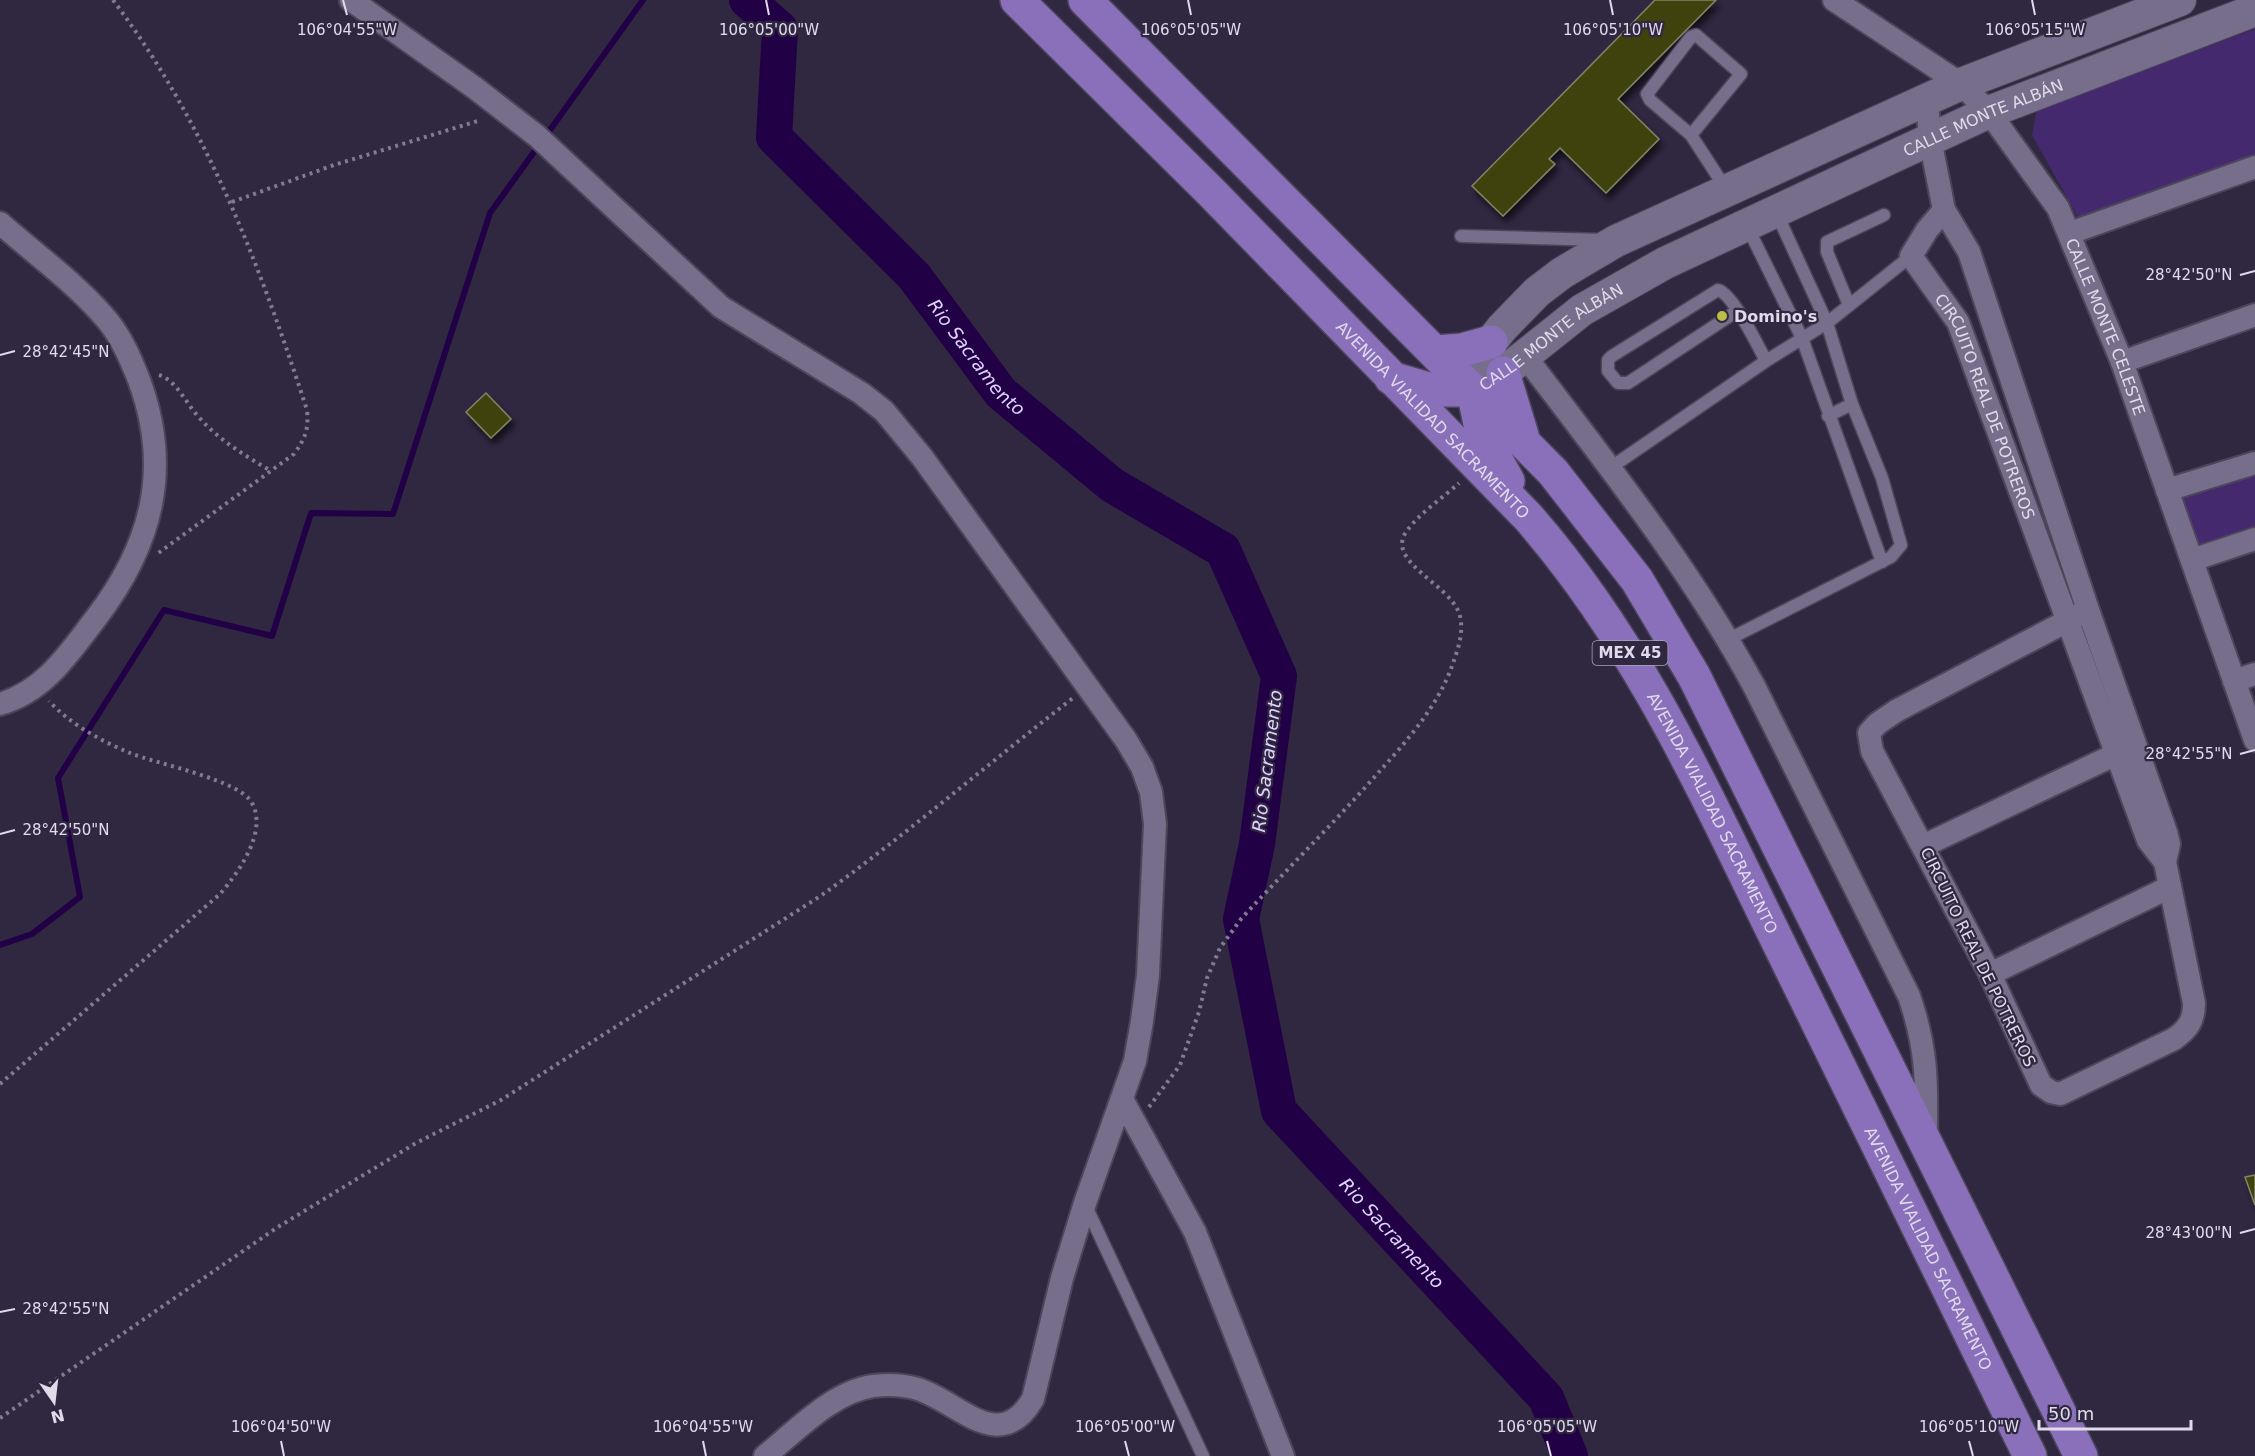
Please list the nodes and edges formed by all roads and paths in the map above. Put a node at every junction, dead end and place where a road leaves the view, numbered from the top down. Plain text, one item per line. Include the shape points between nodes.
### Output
1 (113, 0) edge
2 (351, 0) edge
3 (1017, 0) edge
4 (1084, 0) edge
5 (1834, 0) edge
6 (2180, 0) edge
7 (2255, 10) edge
8 (1961, 84) junction
9 (1927, 99) junction
10 (508, 112) junction
11 (1989, 112) junction
12 (1691, 135) junction
13 (1930, 139) junction
14 (2255, 167) edge
15 (1726, 190) junction
16 (232, 202) junction
17 (1944, 210) junction
18 (1776, 211) junction
19 (1884, 215) dead end
20 (0, 223) edge
21 (1747, 224) junction
22 (2070, 233) junction
23 (1461, 236) dead end
24 (1616, 241) junction
25 (1911, 256) junction
26 (1849, 305) junction
27 (1737, 311) junction
28 (2255, 315) edge
29 (1827, 322) junction
30 (1802, 338) junction
31 (1491, 342) junction
32 (1435, 352) junction
33 (1766, 361) junction
34 (2122, 362) junction
35 (1514, 364) junction
36 (135, 369) junction
37 (1389, 378) junction
38 (1473, 390) junction
39 (1852, 404) junction
40 (1828, 416) junction
41 (1526, 445) junction
42 (2255, 463) edge
43 (1478, 466) junction
44 (1610, 468) junction
45 (271, 471) junction
46 (2167, 490) junction
47 (1528, 517) junction
48 (2255, 538) edge
49 (2192, 560) junction
50 (1882, 562) junction
51 (123, 579) junction
52 (2088, 610) junction
53 (2067, 619) junction
54 (1729, 639) junction
55 (2245, 677) edge
56 (36, 687) junction
57 (1088, 687) junction
58 (0, 704) edge
59 (2255, 740) edge
60 (2126, 749) junction
61 (1923, 846) junction
62 (2170, 887) junction
63 (1990, 974) junction
64 (0, 1084) edge
65 (1122, 1099) junction
66 (1136, 1124) junction
67 (1926, 1141) junction
68 (1085, 1203) junction
69 (0, 1418) edge
70 (765, 1456) edge
71 (1203, 1456) edge
72 (1283, 1456) edge
73 (2030, 1456) edge
74 (2081, 1456) edge

1 - 16 path via 166,77
2 - 10 street
3 - 37 highway, AVENIDA VIALIDAD SACRAMENTO / MEX 45 via 1211,192
4 - 32 highway, MEX 45
5 - 8 street, CALLE MONTE CELESTE
6 - 8 main road, CALLE MONTE ALBÁN
7 - 11 main road, CALLE MONTE ALBÁN
8 - 9 main road, CALLE MONTE ALBÁN
8 - 11 street, CALLE MONTE CELESTE
9 - 13 street, CIRCUITO REAL DE POTREROS
9 - 15 main road, CALLE MONTE ALBÁN
10 - 16 path via 387,148
10 - 57 street via 721,307 884,411 922,456
11 - 13 main road, CALLE MONTE ALBÁN
11 - 22 street, CALLE MONTE CELESTE via 2058,208
12 - 12 lane via 1647,94 1690,37 1699,35 1741,74
12 - 15 lane
13 - 17 street, CIRCUITO REAL DE POTREROS
13 - 18 main road, CALLE MONTE ALBÁN
14 - 22 street
15 - 24 main road, CALLE MONTE ALBÁN
16 - 45 path via 277,317 307,410 309,425 304,440 294,454
17 - 25 street
17 - 52 street, CIRCUITO REAL DE POTREROS via 1969,252
18 - 21 main road, CALLE MONTE ALBÁN
18 - 29 lane
19 - 26 lane via 1827,242 1827,252
20 - 36 street via 108,321
21 - 30 lane
21 - 35 main road, CALLE MONTE ALBÁN via 1604,296
22 - 34 street, CALLE MONTE CELESTE
23 - 24 lane
24 - 31 main road, CALLE MONTE ALBÁN via 1537,292
25 - 26 lane
25 - 53 street, CIRCUITO REAL DE POTREROS via 1958,322
26 - 29 lane
27 - 27 lane via 1723,291 1713,292 1612,356 1608,371 1618,383 1628,383
27 - 33 lane
28 - 34 street
29 - 30 lane
29 - 39 lane
30 - 33 lane
30 - 40 lane
31 - 32 highway
31 - 38 main road, CALLE MONTE ALBÁN
32 - 38 highway, MEX 45
33 - 44 lane
34 - 46 street, CALLE MONTE CELESTE
35 - 38 main road, CALLE MONTE ALBÁN
35 - 41 highway via 1514,413
35 - 44 street
36 - 45 path via 164,376 220,438
36 - 51 street via 150,417 155,489 142,539
37 - 38 highway via 1432,390
37 - 43 highway, AVENIDA VIALIDAD SACRAMENTO / MEX 45
38 - 41 highway, MEX 45
38 - 47 highway via 1488,449
39 - 40 lane
39 - 50 lane via 1901,538 1899,549
40 - 50 lane
41 - 67 highway, MEX 45 via 1611,543 1665,624
42 - 46 street
43 - 47 highway, AVENIDA VIALIDAD SACRAMENTO / MEX 45
43 - 66 path via 1405,533 1402,544 1411,565 1444,590 1459,614 1460,640 1447,676 1419,723 1393,756 1241,919 1220,948 1180,1065
44 - 54 street
45 - 51 path
46 - 49 street, CALLE MONTE CELESTE
47 - 73 highway, AVENIDA VIALIDAD SACRAMENTO / MEX 45 via 1596,602 1658,702
48 - 49 street
49 - 55 street, CALLE MONTE CELESTE
50 - 54 lane
51 - 56 street via 68,653
52 - 53 street, CIRCUITO REAL DE POTREROS
52 - 60 street, CIRCUITO REAL DE POTREROS
53 - 60 street, CIRCUITO REAL DE POTREROS
53 - 61 street, CIRCUITO REAL DE POTREROS via 1896,711 1872,728 1872,751
54 - 67 street via 1909,996 1928,1074
55 - 59 street, CALLE MONTE CELESTE
56 - 58 street
56 - 64 path via 65,716 110,744 237,789 252,803 255,833 246,860 220,894
57 - 65 street via 1142,767 1155,824 1148,975 1135,1060
57 - 69 path via 822,895 509,1095 416,1143 278,1227
60 - 61 street
60 - 62 street, CIRCUITO REAL DE POTREROS via 2166,832 2169,844 2165,862
61 - 63 street, CIRCUITO REAL DE POTREROS
62 - 63 street
62 - 63 street, CIRCUITO REAL DE POTREROS via 2194,1003 2192,1022 2174,1039 2071,1091 2060,1094 2041,1085
65 - 66 street
65 - 68 street
66 - 72 street via 1195,1232
67 - 74 highway, MEX 45
68 - 70 street via 1033,1399 1023,1416 1008,1424 990,1424 920,1390 899,1385 871,1386 823,1408
68 - 71 lane

